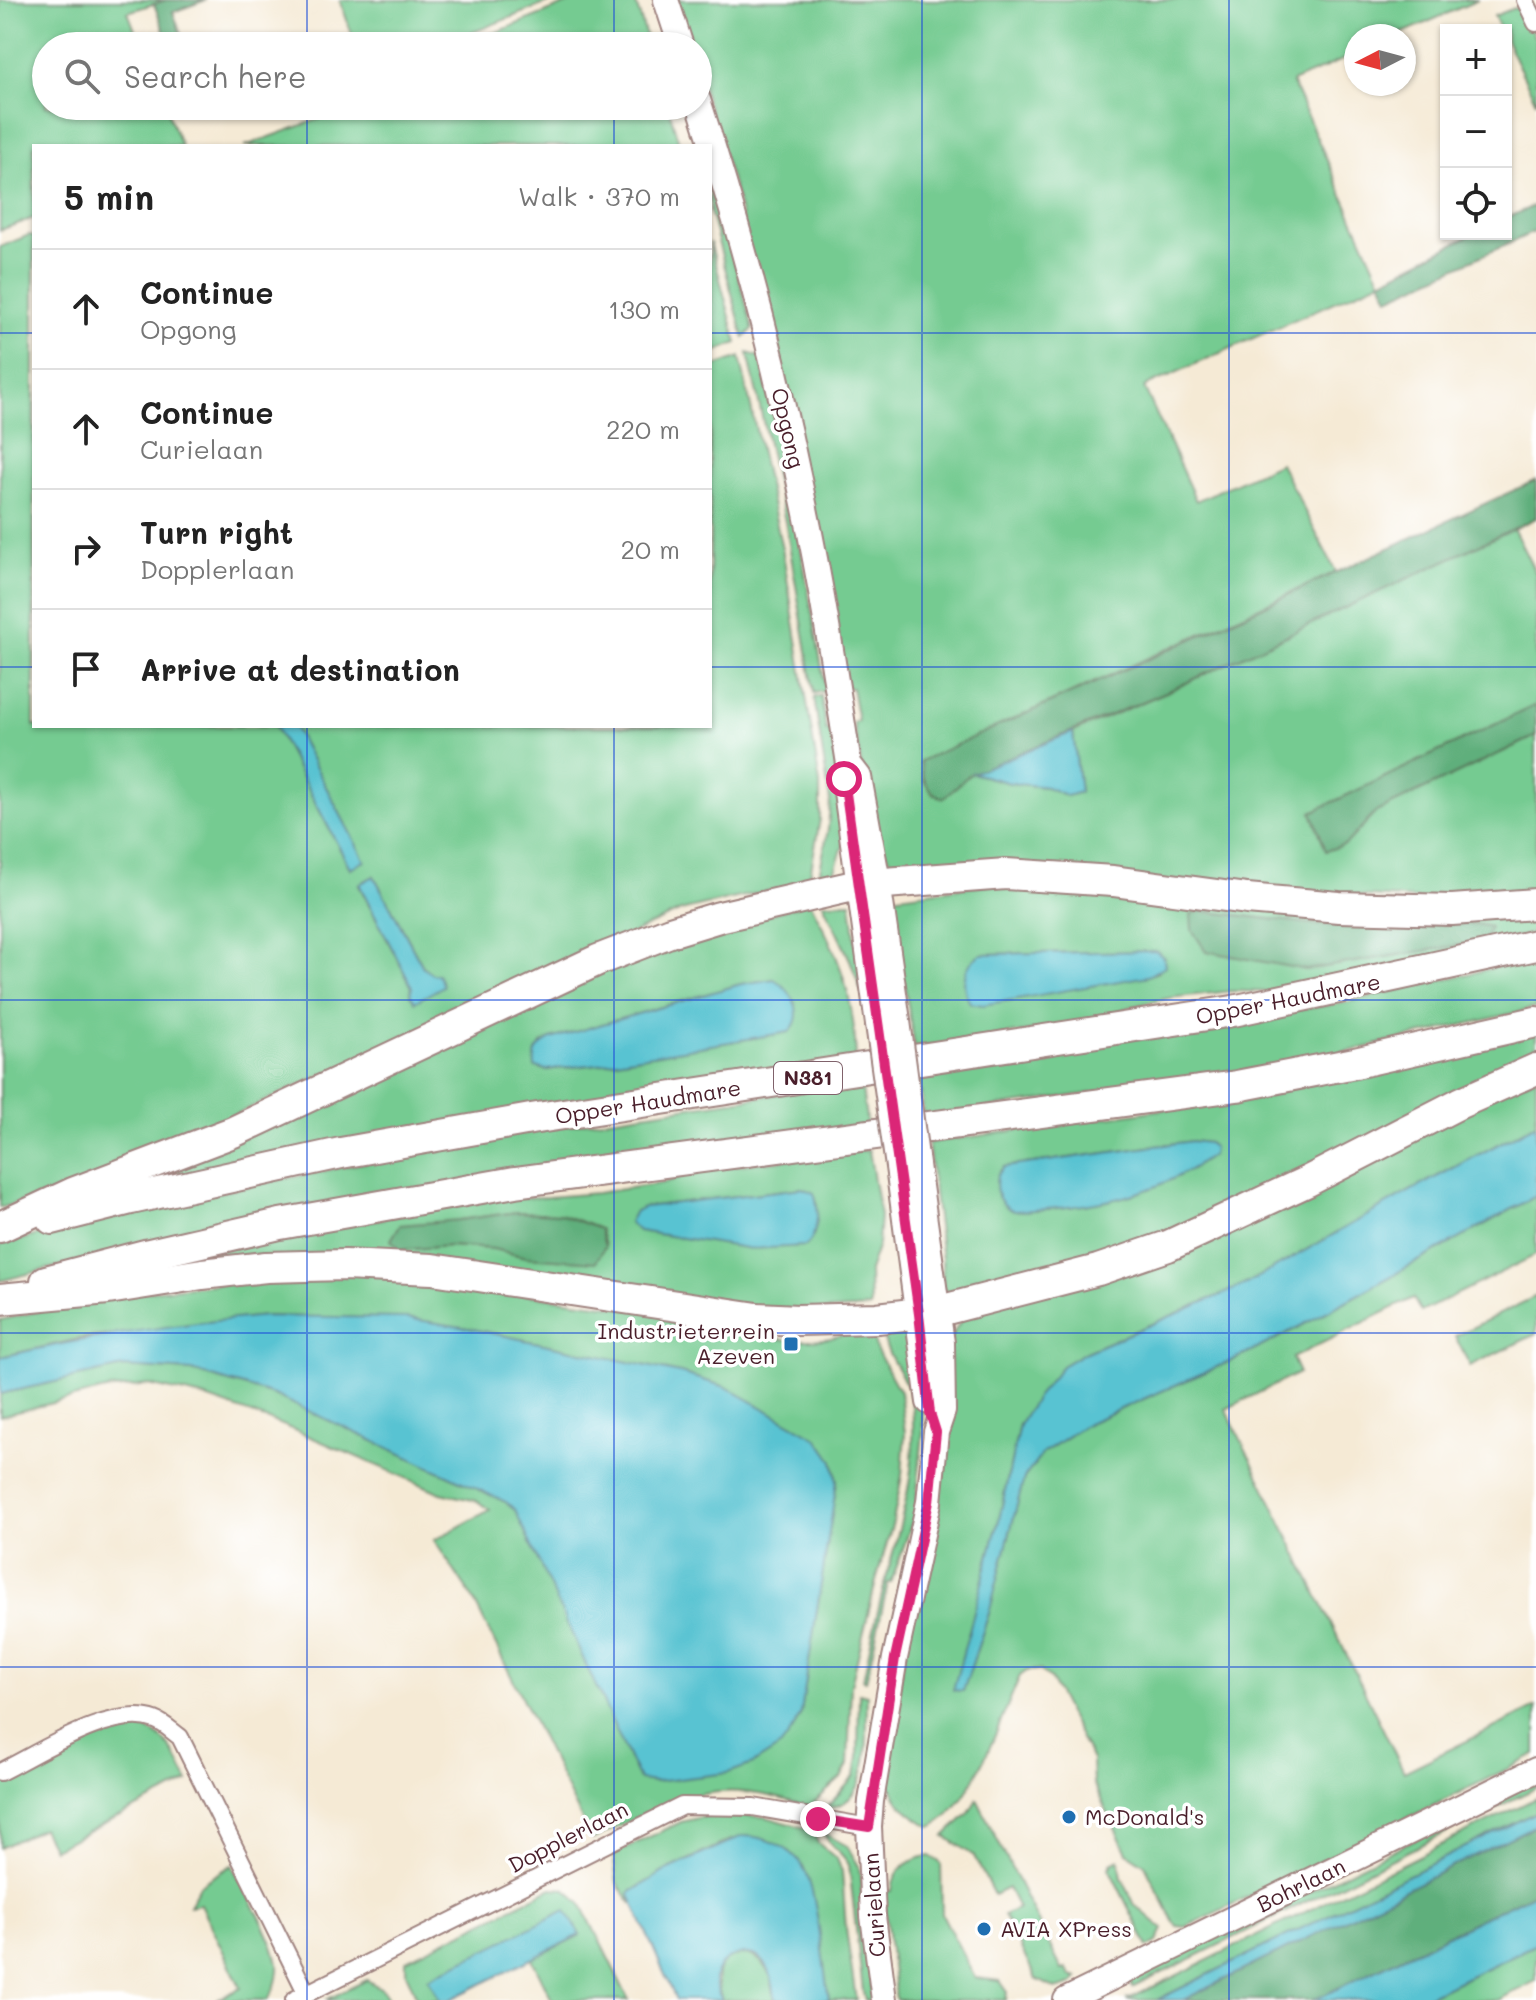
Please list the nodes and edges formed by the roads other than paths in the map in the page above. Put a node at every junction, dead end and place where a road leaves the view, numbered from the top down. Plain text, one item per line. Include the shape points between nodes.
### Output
1 (666, 0) edge
2 (1525, 0) edge
3 (1536, 23) edge
4 (676, 32) edge
5 (704, 120) edge
6 (712, 144) edge
7 (712, 145) edge
8 (868, 883) junction
9 (1536, 904) edge
10 (1536, 945) edge
11 (1536, 1022) edge
12 (1536, 1069) edge
13 (908, 1173) joint
14 (76, 1202) junction
15 (0, 1230) edge
16 (104, 1278) junction
17 (0, 1296) edge
18 (929, 1313) junction
19 (1536, 1770) edge
20 (0, 1772) edge
21 (869, 1827) junction
22 (300, 1997) edge
23 (884, 2000) edge
24 (1066, 2000) edge

1 - 4 main road
2 - 3 street
5 - 6 main road, Opgong
7 - 8 main road, Opgong via 787,423 849,764 859,777
8 - 9 highway via 1019,875 1339,907 1452,910
8 - 13 main road, Opgong, bridge
8 - 14 highway via 719,917 598,960
10 - 14 highway, Opper Haudmare / N381 via 1233,1011 531,1119
11 - 16 highway via 1237,1086 515,1182 280,1224
12 - 18 highway via 1168,1246 1098,1270
13 - 18 main road, Curielaan
14 - 15 highway, Opper Haudmare
16 - 17 highway
16 - 18 highway via 345,1265 432,1269 757,1318
18 - 21 main road, Curielaan via 942,1355 943,1411 886,1705
19 - 24 main road, Bohrlaan
20 - 22 street, Dopplerlaan via 101,1722 128,1715 156,1720 180,1737
21 - 22 street, Dopplerlaan via 753,1807 682,1806
21 - 23 main road, Curielaan

